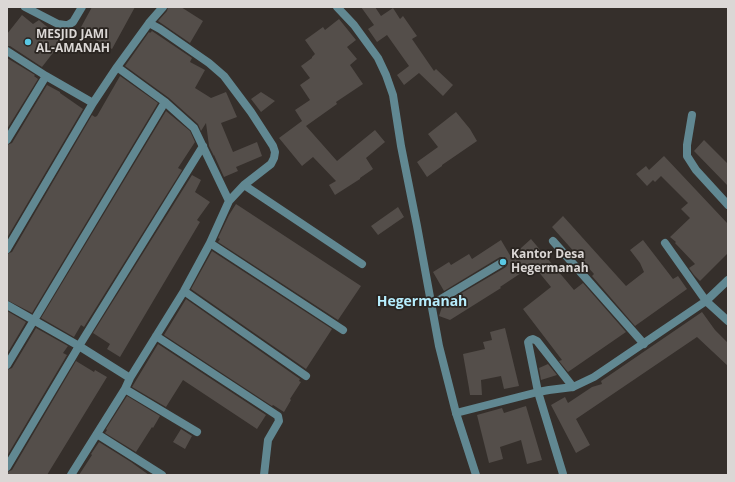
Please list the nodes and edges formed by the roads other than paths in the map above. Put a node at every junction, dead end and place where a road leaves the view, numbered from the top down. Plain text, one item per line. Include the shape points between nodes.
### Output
1 (25, 7) edge
2 (82, 7) edge
3 (163, 7) edge
4 (337, 7) edge
5 (150, 23) junction
6 (7, 51) edge
7 (117, 67) junction
8 (46, 76) junction
9 (165, 102) junction
10 (93, 103) junction
11 (692, 115) dead end
12 (7, 140) edge
13 (203, 146) junction
14 (244, 185) junction
15 (228, 201) junction
16 (728, 205) edge
17 (553, 241) dead end
18 (210, 242) junction
19 (665, 243) dead end
20 (7, 249) edge
21 (503, 262) dead end
22 (362, 264) dead end
23 (728, 280) edge
24 (184, 291) junction
25 (706, 301) junction
26 (7, 305) edge
27 (431, 305) junction
28 (34, 320) junction
29 (728, 321) edge
30 (343, 330) dead end
31 (156, 336) junction
32 (644, 344) junction
33 (79, 346) junction
34 (7, 364) edge
35 (306, 376) dead end
36 (130, 378) junction
37 (573, 386) junction
38 (125, 389) junction
39 (538, 392) junction
40 (456, 413) junction
41 (197, 432) dead end
42 (97, 434) junction
43 (7, 467) edge
44 (562, 474) dead end
45 (72, 475) edge
46 (162, 475) edge
47 (264, 475) edge
48 (476, 475) edge

1 - 2 street via 65,26 73,22
3 - 5 street
4 - 27 street via 378,58 391,88
5 - 7 street
5 - 14 street via 224,76 273,146 275,152 271,164
6 - 8 street
7 - 9 street
7 - 10 street
8 - 10 street
8 - 12 street
9 - 13 street via 194,128
9 - 28 street
10 - 20 street
11 - 16 street via 687,156 696,170
13 - 15 street
13 - 33 street
14 - 15 street
14 - 22 street
15 - 18 street
17 - 32 street
18 - 24 street
18 - 30 street
19 - 25 street
21 - 27 street
23 - 25 street
24 - 31 street
24 - 35 street
25 - 29 street
25 - 32 street
26 - 28 street
27 - 40 street
28 - 33 street
28 - 34 street
31 - 36 street
31 - 47 street via 278,416 279,421 268,440
32 - 37 street via 594,377
33 - 36 street
33 - 43 street
36 - 38 street
37 - 39 street
37 - 39 street via 533,339 528,342
38 - 41 street
38 - 42 street
39 - 40 street
39 - 44 street
40 - 48 street
42 - 45 street
42 - 46 street

